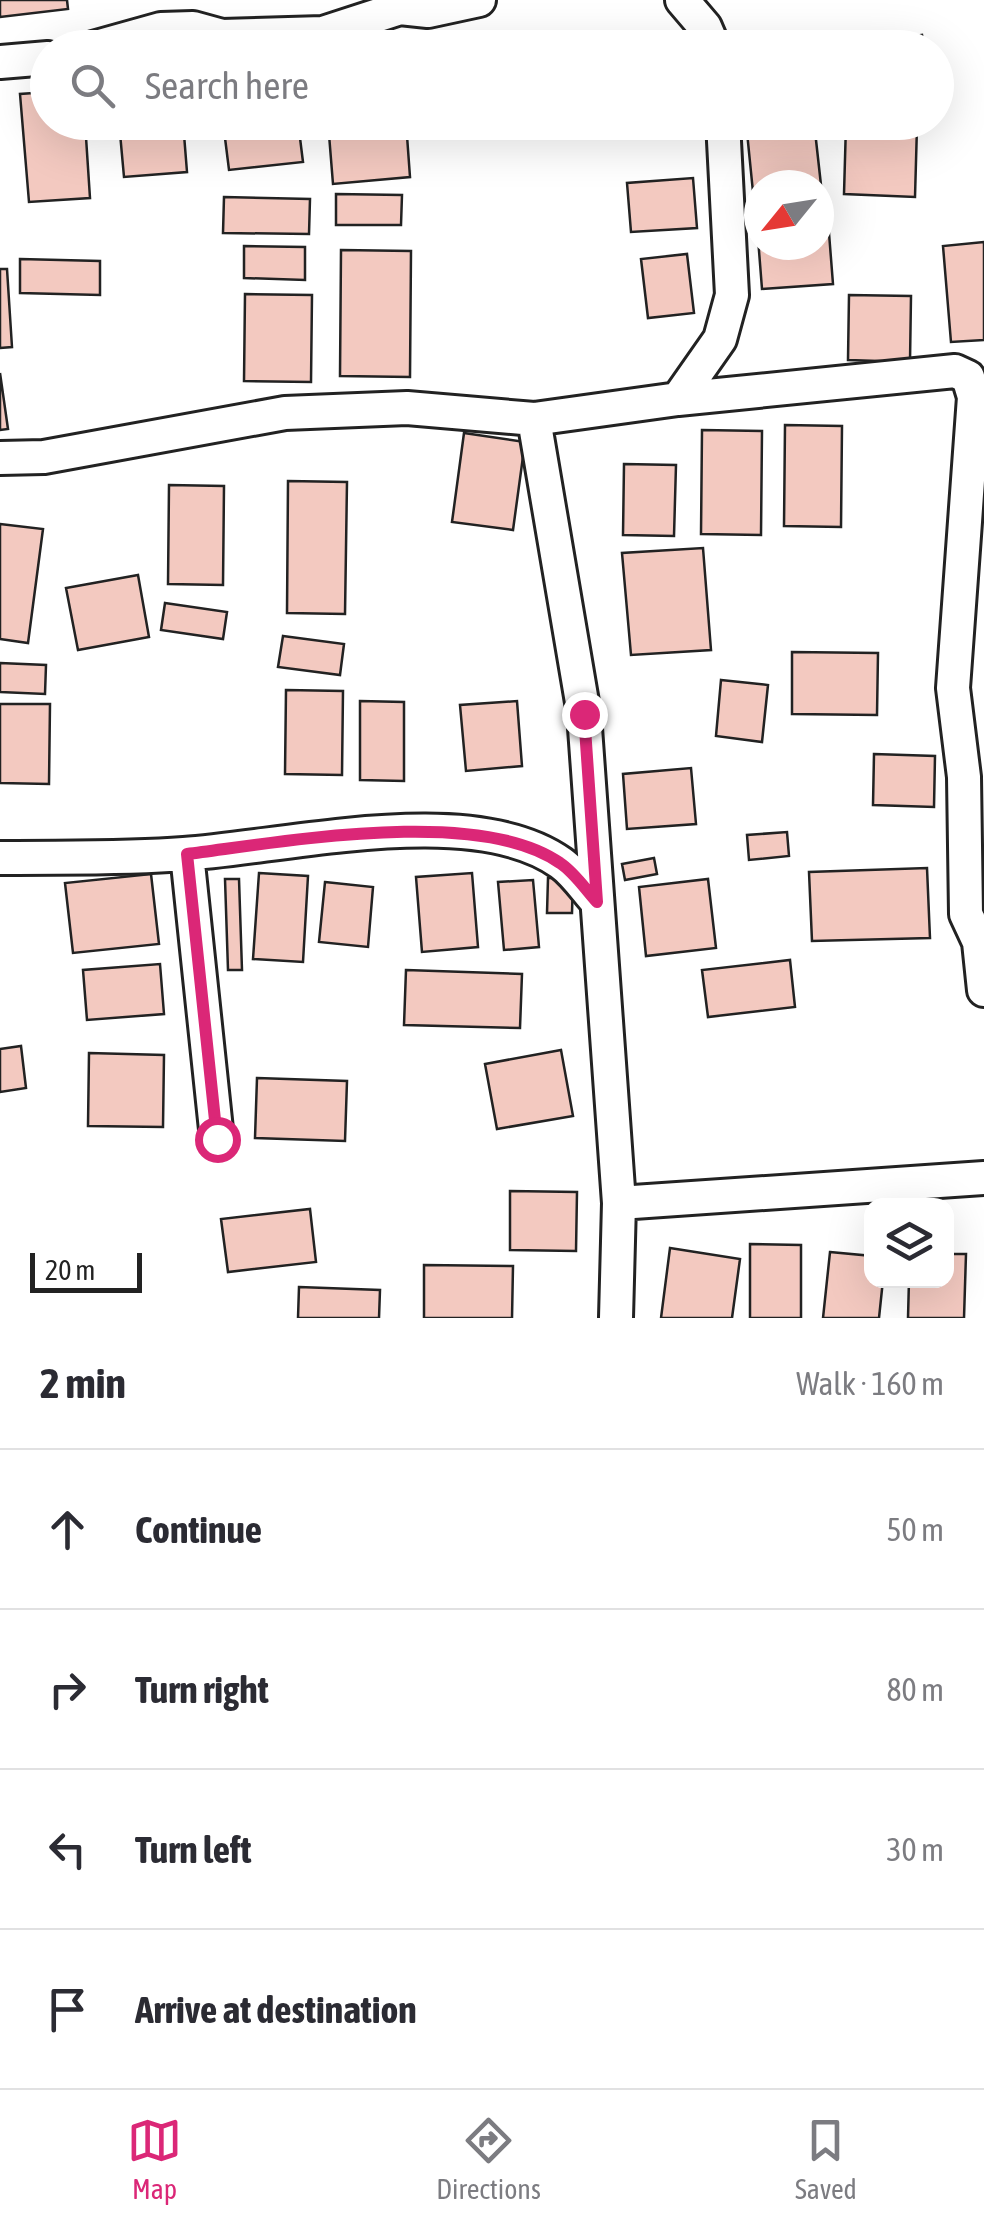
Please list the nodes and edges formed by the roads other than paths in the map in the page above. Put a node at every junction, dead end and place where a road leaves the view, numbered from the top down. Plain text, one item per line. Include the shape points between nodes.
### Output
1 (479, 0) edge
2 (682, 0) edge
3 (157, 30) edge
4 (200, 30) edge
5 (335, 30) edge
6 (707, 30) edge
7 (30, 60) edge
8 (0, 62) edge
9 (724, 140) edge
10 (678, 399) junction
11 (534, 419) junction
12 (0, 458) edge
13 (187, 854) junction
14 (0, 858) edge
15 (597, 902) junction
16 (984, 990) edge
17 (217, 1139) dead end
18 (984, 1178) edge
19 (619, 1203) junction
20 (616, 1318) edge

1 - 5 street via 428,11 400,8
2 - 6 street
3 - 4 street
7 - 8 street
9 - 10 street via 732,295 720,340
10 - 11 street
10 - 16 street via 955,371 968,377 974,396 953,688 964,777 966,914 980,942
11 - 12 street via 407,408 301,412 44,457
11 - 15 street via 584,714
13 - 14 street
13 - 15 street via 416,830 489,836 562,864
13 - 17 street
15 - 19 street
18 - 19 street
19 - 20 street

